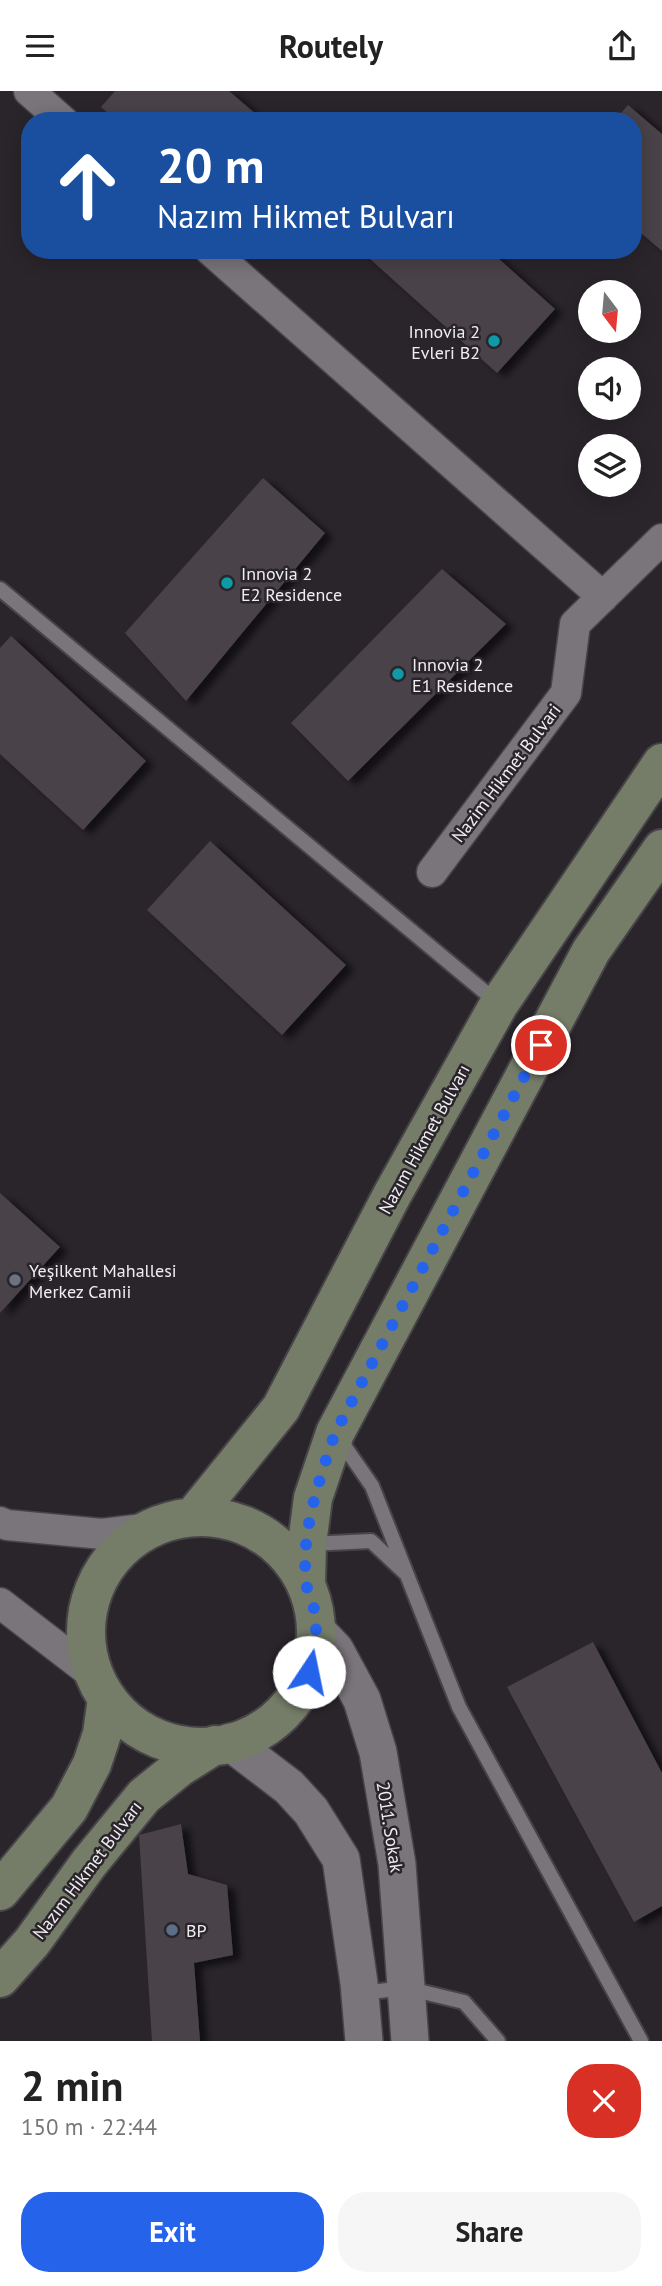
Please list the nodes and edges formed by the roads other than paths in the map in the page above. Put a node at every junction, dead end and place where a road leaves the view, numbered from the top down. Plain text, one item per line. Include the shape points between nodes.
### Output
1 (29, 91) edge
2 (53, 112) edge
3 (220, 259) edge
4 (662, 539) edge
5 (0, 589) edge
6 (603, 597) junction
7 (662, 763) edge
8 (662, 849) edge
9 (432, 872) dead end
10 (499, 1004) junction
11 (335, 1433) junction
12 (193, 1517) junction
13 (0, 1523) edge
14 (151, 1528) junction
15 (307, 1544) junction
16 (407, 1575) junction
17 (306, 1584) junction
18 (0, 1603) edge
19 (316, 1630) junction
20 (101, 1687) junction
21 (223, 1744) junction
22 (0, 1891) edge
23 (0, 1978) edge
24 (406, 1988) junction
25 (360, 1993) junction
26 (363, 2041) edge
27 (410, 2041) edge
28 (498, 2041) edge
29 (641, 2041) edge

1 - 2 street
3 - 6 street
4 - 6 street, Nazim Hikmet Bulvari
5 - 10 lane
6 - 9 street, Nazim Hikmet Bulvari via 575,625 566,693
7 - 10 main road, Nazım Hikmet Bulvarı
8 - 11 main road via 591,951
10 - 12 main road, Nazım Hikmet Bulvarı via 281,1408
11 - 15 main road via 313,1498
11 - 16 lane via 372,1486
12 - 14 main road
12 - 17 main road via 239,1523 260,1533 286,1555
13 - 14 street via 102,1534
14 - 20 main road via 116,1554 94,1591 86,1634 88,1655
15 - 16 lane via 371,1541
15 - 17 main road
16 - 29 lane via 459,1707
17 - 19 main road
18 - 20 street
19 - 21 main road via 309,1672 292,1701 269,1724
19 - 24 street, 2011. Sokak via 335,1650 362,1700 378,1752 397,1864
20 - 21 main road via 121,1715 158,1738 195,1748
20 - 22 main road via 102,1734 92,1764 69,1808
21 - 23 main road, Nazım Hikmet Bulvarı via 180,1767 144,1796
21 - 25 street via 289,1787 311,1811 341,1859
24 - 25 lane
24 - 27 street, 2011. Sokak
24 - 28 lane via 464,2002
25 - 26 street

